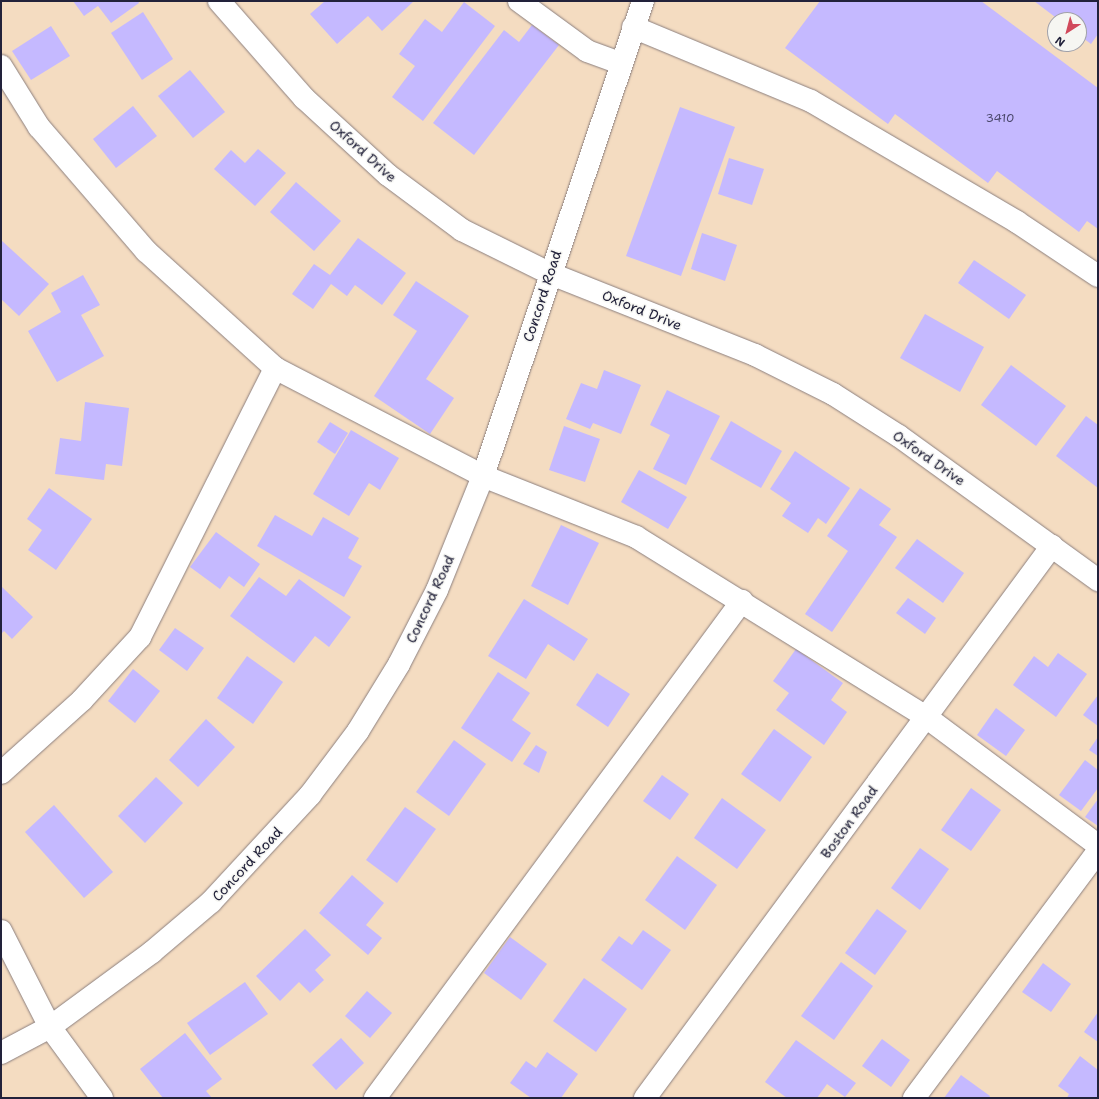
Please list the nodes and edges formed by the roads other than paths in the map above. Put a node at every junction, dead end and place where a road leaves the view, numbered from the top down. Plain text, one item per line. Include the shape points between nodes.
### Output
1 (219, 1) edge
2 (519, 1) edge
3 (643, 1) edge
4 (633, 26) junction
5 (620, 63) junction
6 (1, 66) edge
7 (549, 273) junction
8 (1098, 276) edge
9 (275, 368) junction
10 (483, 476) junction
11 (1052, 546) junction
12 (1098, 580) edge
13 (742, 601) junction
14 (926, 717) junction
15 (1, 773) edge
16 (1098, 845) edge
17 (1098, 851) edge
18 (1, 931) edge
19 (50, 1026) junction
20 (1, 1053) edge
21 (102, 1098) edge
22 (375, 1098) edge
23 (645, 1098) edge
24 (914, 1098) edge

1 - 7 street, Oxford Drive via 304,98 388,175 462,230
2 - 5 street via 587,51
3 - 4 street, Concord Road
4 - 5 street, Concord Road
4 - 8 street via 811,101 1017,222
5 - 7 street, Concord Road
6 - 9 street via 39,127 146,251
7 - 10 street, Concord Road
7 - 11 street, Oxford Drive via 755,356 833,394 899,436
9 - 10 street
9 - 15 street via 140,637 82,700
10 - 13 street via 636,537
10 - 19 street, Concord Road via 438,590 399,664 358,731 310,795 211,902 152,952
11 - 12 street, Oxford Drive
11 - 14 street, Boston Road
13 - 14 street
13 - 22 street
14 - 16 street
14 - 23 street, Boston Road
17 - 24 street
18 - 19 street
19 - 20 street, Concord Road
19 - 21 street

